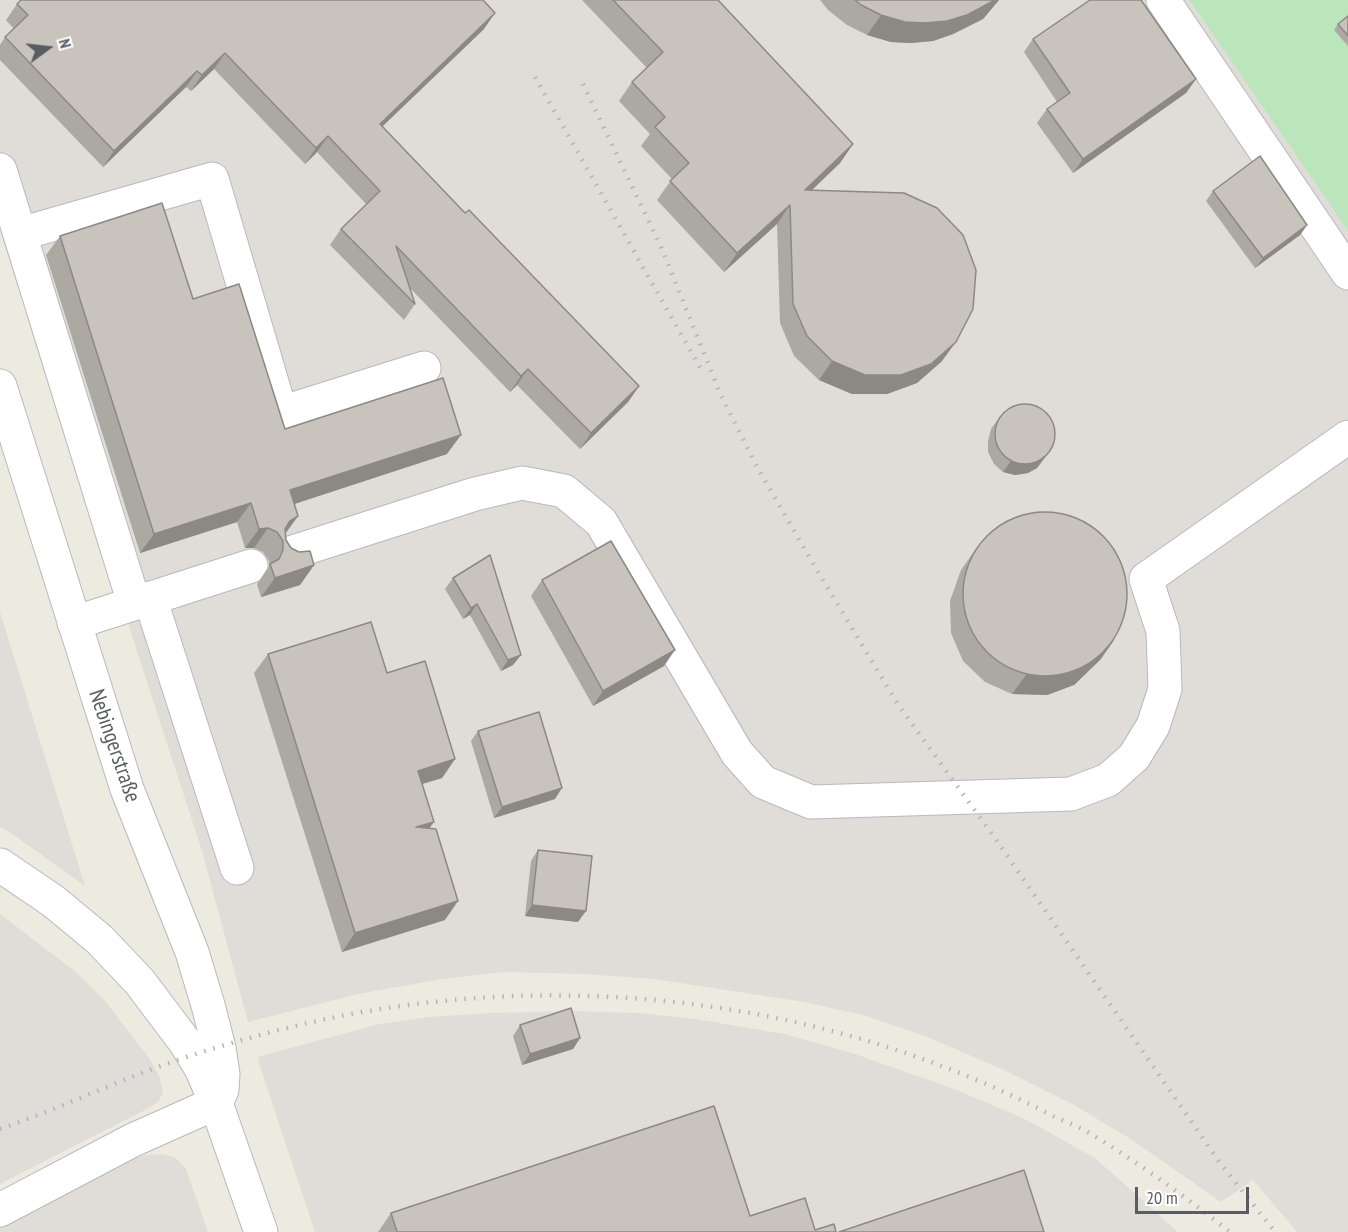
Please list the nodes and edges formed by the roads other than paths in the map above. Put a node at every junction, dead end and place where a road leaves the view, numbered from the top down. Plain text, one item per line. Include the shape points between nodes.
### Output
1 (1163, 0) edge
2 (0, 170) edge
3 (20, 234) junction
4 (1348, 273) edge
5 (424, 368) dead end
6 (0, 386) edge
7 (1348, 437) edge
8 (290, 553) edge
9 (251, 566) dead end
10 (142, 601) junction
11 (74, 623) junction
12 (0, 865) edge
13 (237, 868) dead end
14 (216, 1103) junction
15 (0, 1210) edge
16 (261, 1232) edge

1 - 4 street
2 - 3 street
3 - 5 street via 212,179 281,413
3 - 10 street
6 - 11 street, Nebingerstraße
7 - 8 street via 1146,579 1163,631 1165,689 1153,726 1134,757 1108,780 1071,794 811,802 763,782 737,753 601,522 564,491 522,483 475,494
9 - 10 street
10 - 11 street
10 - 13 street
11 - 14 street, Nebingerstraße via 127,789 192,952 208,1005 223,1074
12 - 14 street via 54,901 99,939 156,1002 194,1056
14 - 15 street via 133,1140
14 - 16 street

